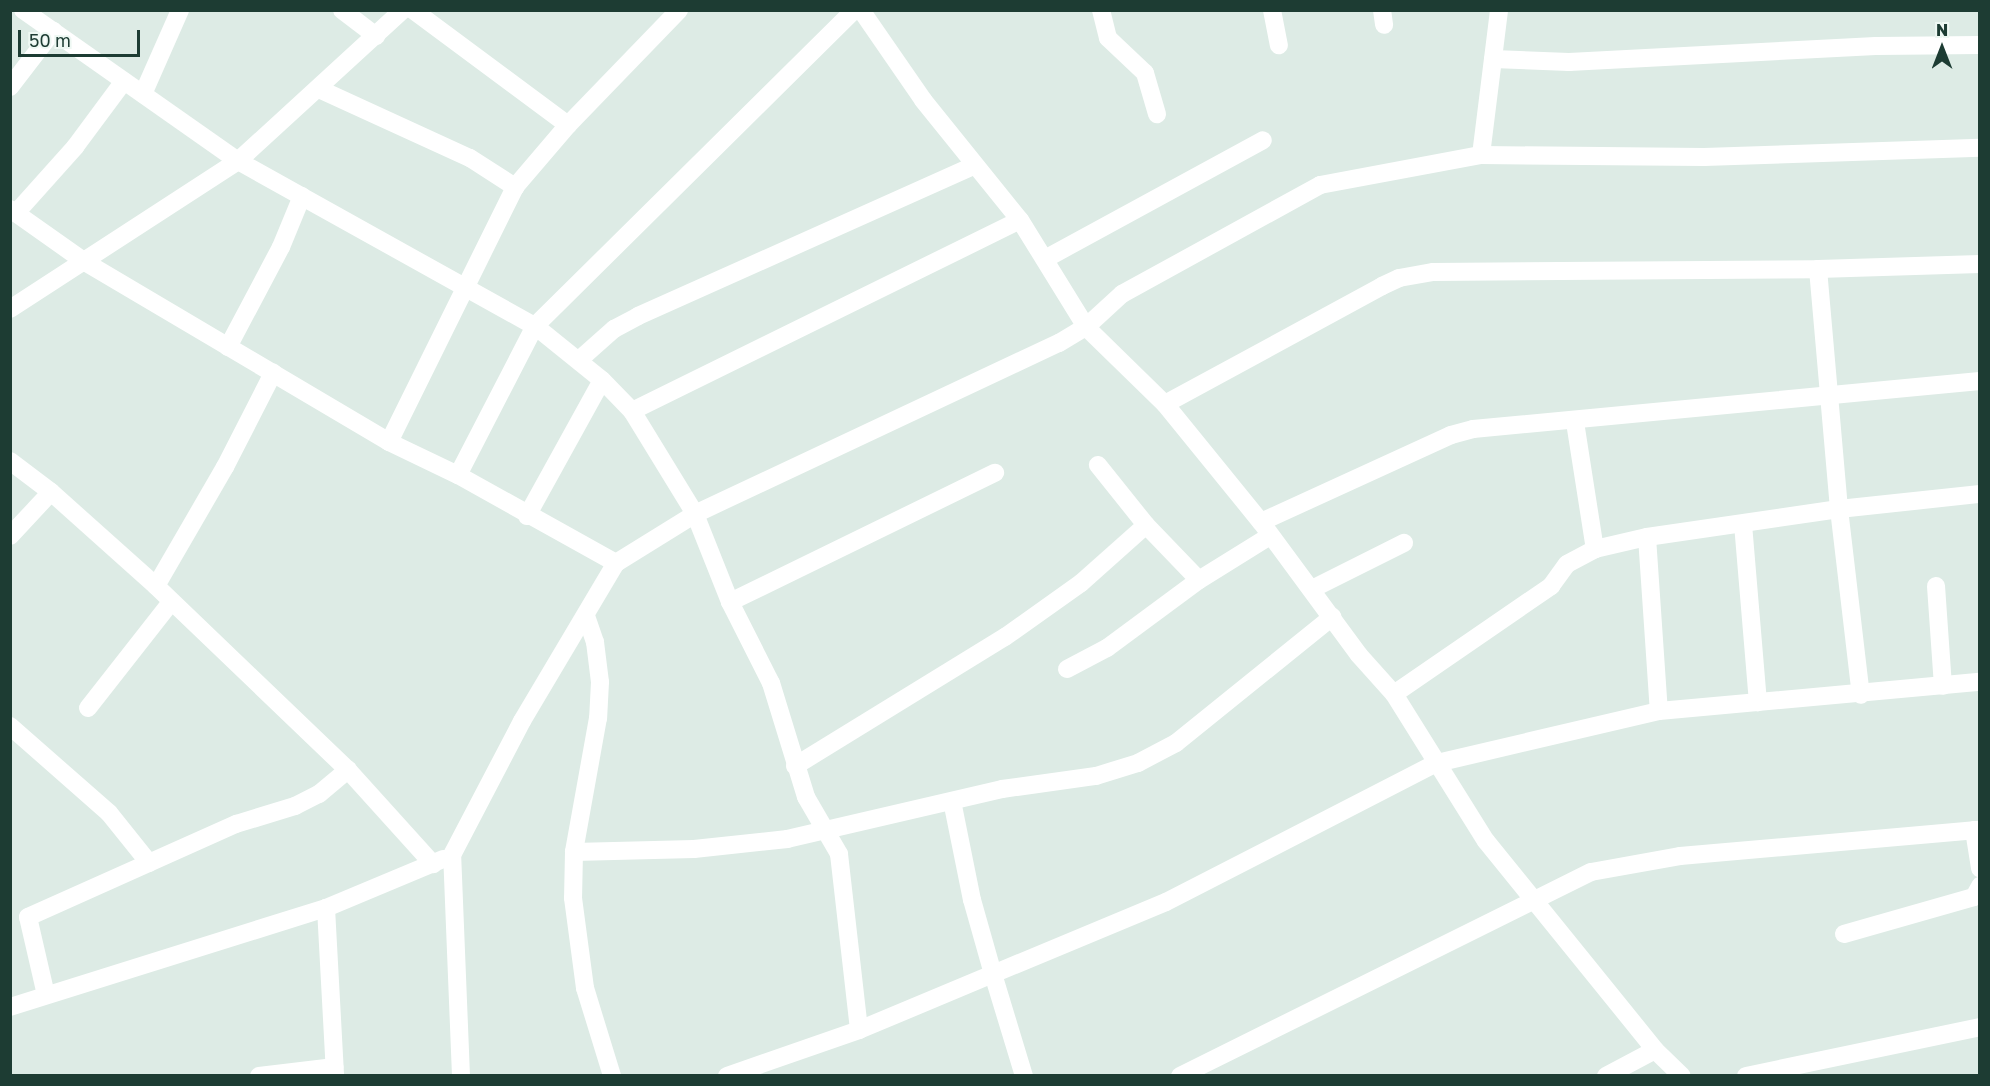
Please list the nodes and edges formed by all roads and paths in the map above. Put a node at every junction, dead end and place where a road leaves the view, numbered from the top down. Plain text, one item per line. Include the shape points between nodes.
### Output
1 (23, 10) edge
2 (180, 10) edge
3 (342, 10) edge
4 (403, 10) edge
5 (413, 10) edge
6 (854, 10) edge
7 (861, 10) edge
8 (1101, 10) edge
9 (1272, 10) edge
10 (1499, 10) edge
11 (668, 15) edge
12 (52, 31) junction
13 (376, 36) junction
14 (1279, 45) dead end
15 (1980, 45) edge
16 (1493, 59) junction
17 (124, 81) junction
18 (10, 87) edge
19 (319, 89) junction
20 (143, 94) junction
21 (1157, 114) dead end
22 (568, 125) junction
23 (1263, 140) dead end
24 (1980, 148) edge
25 (1481, 155) junction
26 (238, 161) junction
27 (975, 165) junction
28 (515, 188) junction
29 (302, 196) junction
30 (13, 211) edge
31 (1020, 220) junction
32 (1045, 259) junction
33 (85, 262) junction
34 (1980, 264) edge
35 (1818, 269) junction
36 (465, 285) junction
37 (10, 309) edge
38 (535, 326) junction
39 (1086, 327) junction
40 (228, 347) junction
41 (579, 360) junction
42 (273, 373) junction
43 (602, 380) junction
44 (1980, 381) edge
45 (1830, 392) junction
46 (1164, 404) junction
47 (632, 411) junction
48 (1575, 422) junction
49 (389, 442) junction
50 (10, 461) edge
51 (1098, 465) dead end
52 (995, 473) dead end
53 (458, 475) junction
54 (51, 492) junction
55 (1980, 494) edge
56 (1839, 509) junction
57 (695, 514) junction
58 (526, 516) junction
59 (1743, 524) junction
60 (1146, 525) junction
61 (1265, 529) junction
62 (10, 536) edge
63 (1647, 537) junction
64 (1404, 543) dead end
65 (1594, 549) junction
66 (616, 563) junction
67 (1199, 580) junction
68 (156, 586) junction
69 (1935, 586) dead end
70 (1312, 589) junction
71 (171, 602) junction
72 (730, 602) junction
73 (586, 616) junction
74 (1332, 617) junction
75 (1067, 669) dead end
76 (1980, 682) edge
77 (1943, 686) junction
78 (1394, 694) junction
79 (1862, 695) junction
80 (1758, 702) junction
81 (88, 708) dead end
82 (1659, 711) junction
83 (10, 726) edge
84 (1437, 763) junction
85 (795, 766) junction
86 (348, 770) junction
87 (951, 801) junction
88 (1977, 830) edge
89 (829, 831) junction
90 (574, 852) junction
91 (452, 855) junction
92 (149, 863) junction
93 (433, 864) junction
94 (1980, 869) edge
95 (1980, 886) edge
96 (1532, 900) junction
97 (326, 908) junction
98 (1844, 934) dead end
99 (993, 974) junction
100 (46, 995) junction
101 (10, 1007) edge
102 (1980, 1027) edge
103 (860, 1030) junction
104 (1655, 1050) junction
105 (335, 1071) edge
106 (1019, 1074) edge
107 (259, 1076) edge
108 (461, 1076) edge
109 (612, 1076) edge
110 (727, 1076) edge
111 (1180, 1076) edge
112 (1606, 1076) edge
113 (1682, 1076) edge
114 (1746, 1076) edge

1 - 12 street
2 - 20 street
3 - 13 street
4 - 13 street
5 - 22 street
6 - 38 street via 810,58
7 - 27 street via 884,47
8 - 21 street via 1108,38 1145,73
9 - 14 street
10 - 16 street
11 - 22 street
12 - 17 street
12 - 18 street
13 - 19 street
15 - 16 street via 1876,46 1569,62
16 - 25 street
17 - 20 street
17 - 30 street via 75,147
19 - 26 street
19 - 28 street via 470,158
20 - 26 street
22 - 28 street
23 - 32 street
24 - 25 street via 1774,156
25 - 39 street via 1320,184 1298,193 1122,294
26 - 29 street
26 - 33 street
27 - 31 street
27 - 41 street via 638,316 614,329
28 - 36 street
29 - 36 street
29 - 40 street via 276,256
30 - 33 street
31 - 32 street
31 - 47 street
32 - 39 street
33 - 37 street
33 - 40 street
34 - 35 street
35 - 45 street
35 - 46 street via 1433,272 1399,278
36 - 38 street
36 - 49 street
38 - 41 street
38 - 53 street
39 - 46 street
39 - 57 street
40 - 42 street
41 - 43 street
42 - 49 street
42 - 68 street via 225,468
43 - 47 street
43 - 58 street
44 - 45 street
45 - 48 street
45 - 56 street
46 - 61 street
47 - 57 street
48 - 61 street via 1473,429 1451,435
48 - 65 street
49 - 53 street
50 - 54 street
51 - 60 street
52 - 72 street
53 - 58 street
54 - 62 street
54 - 68 street
55 - 56 street
56 - 59 street
56 - 79 street
57 - 66 street
57 - 72 street
58 - 66 street
59 - 63 street
59 - 80 street
60 - 67 street
60 - 85 street via 1081,583 1005,637
61 - 67 street
61 - 70 street
63 - 65 street
63 - 82 street
64 - 70 street
65 - 78 street via 1568,564 1551,586
66 - 73 street
67 - 75 street via 1107,648
68 - 71 street
69 - 77 street
70 - 74 street
71 - 81 street
71 - 86 street
72 - 85 street via 771,683
73 - 90 street via 595,642 600,682
73 - 91 street via 522,721
74 - 78 street
74 - 87 street via 1176,743 1138,764 1096,776 1002,789
76 - 77 street
77 - 79 street
78 - 84 street
79 - 80 street
80 - 82 street
82 - 84 street
83 - 92 street via 109,813
84 - 96 street via 1486,841
84 - 99 street via 1166,902
85 - 89 street via 806,797
86 - 92 street via 319,794 294,806 236,824
86 - 93 street
87 - 89 street
87 - 99 street
88 - 94 street
88 - 96 street via 1680,856 1590,872
89 - 90 street via 694,849
89 - 103 street via 842,866
90 - 109 street via 573,898 585,988
91 - 93 street
91 - 108 street
92 - 100 street via 28,917
93 - 97 street
95 - 98 street via 1974,897
96 - 104 street
96 - 111 street
97 - 100 street via 124,975
97 - 105 street
99 - 103 street
99 - 106 street
100 - 101 street
102 - 114 street
103 - 110 street
104 - 112 street
104 - 113 street
105 - 107 street

